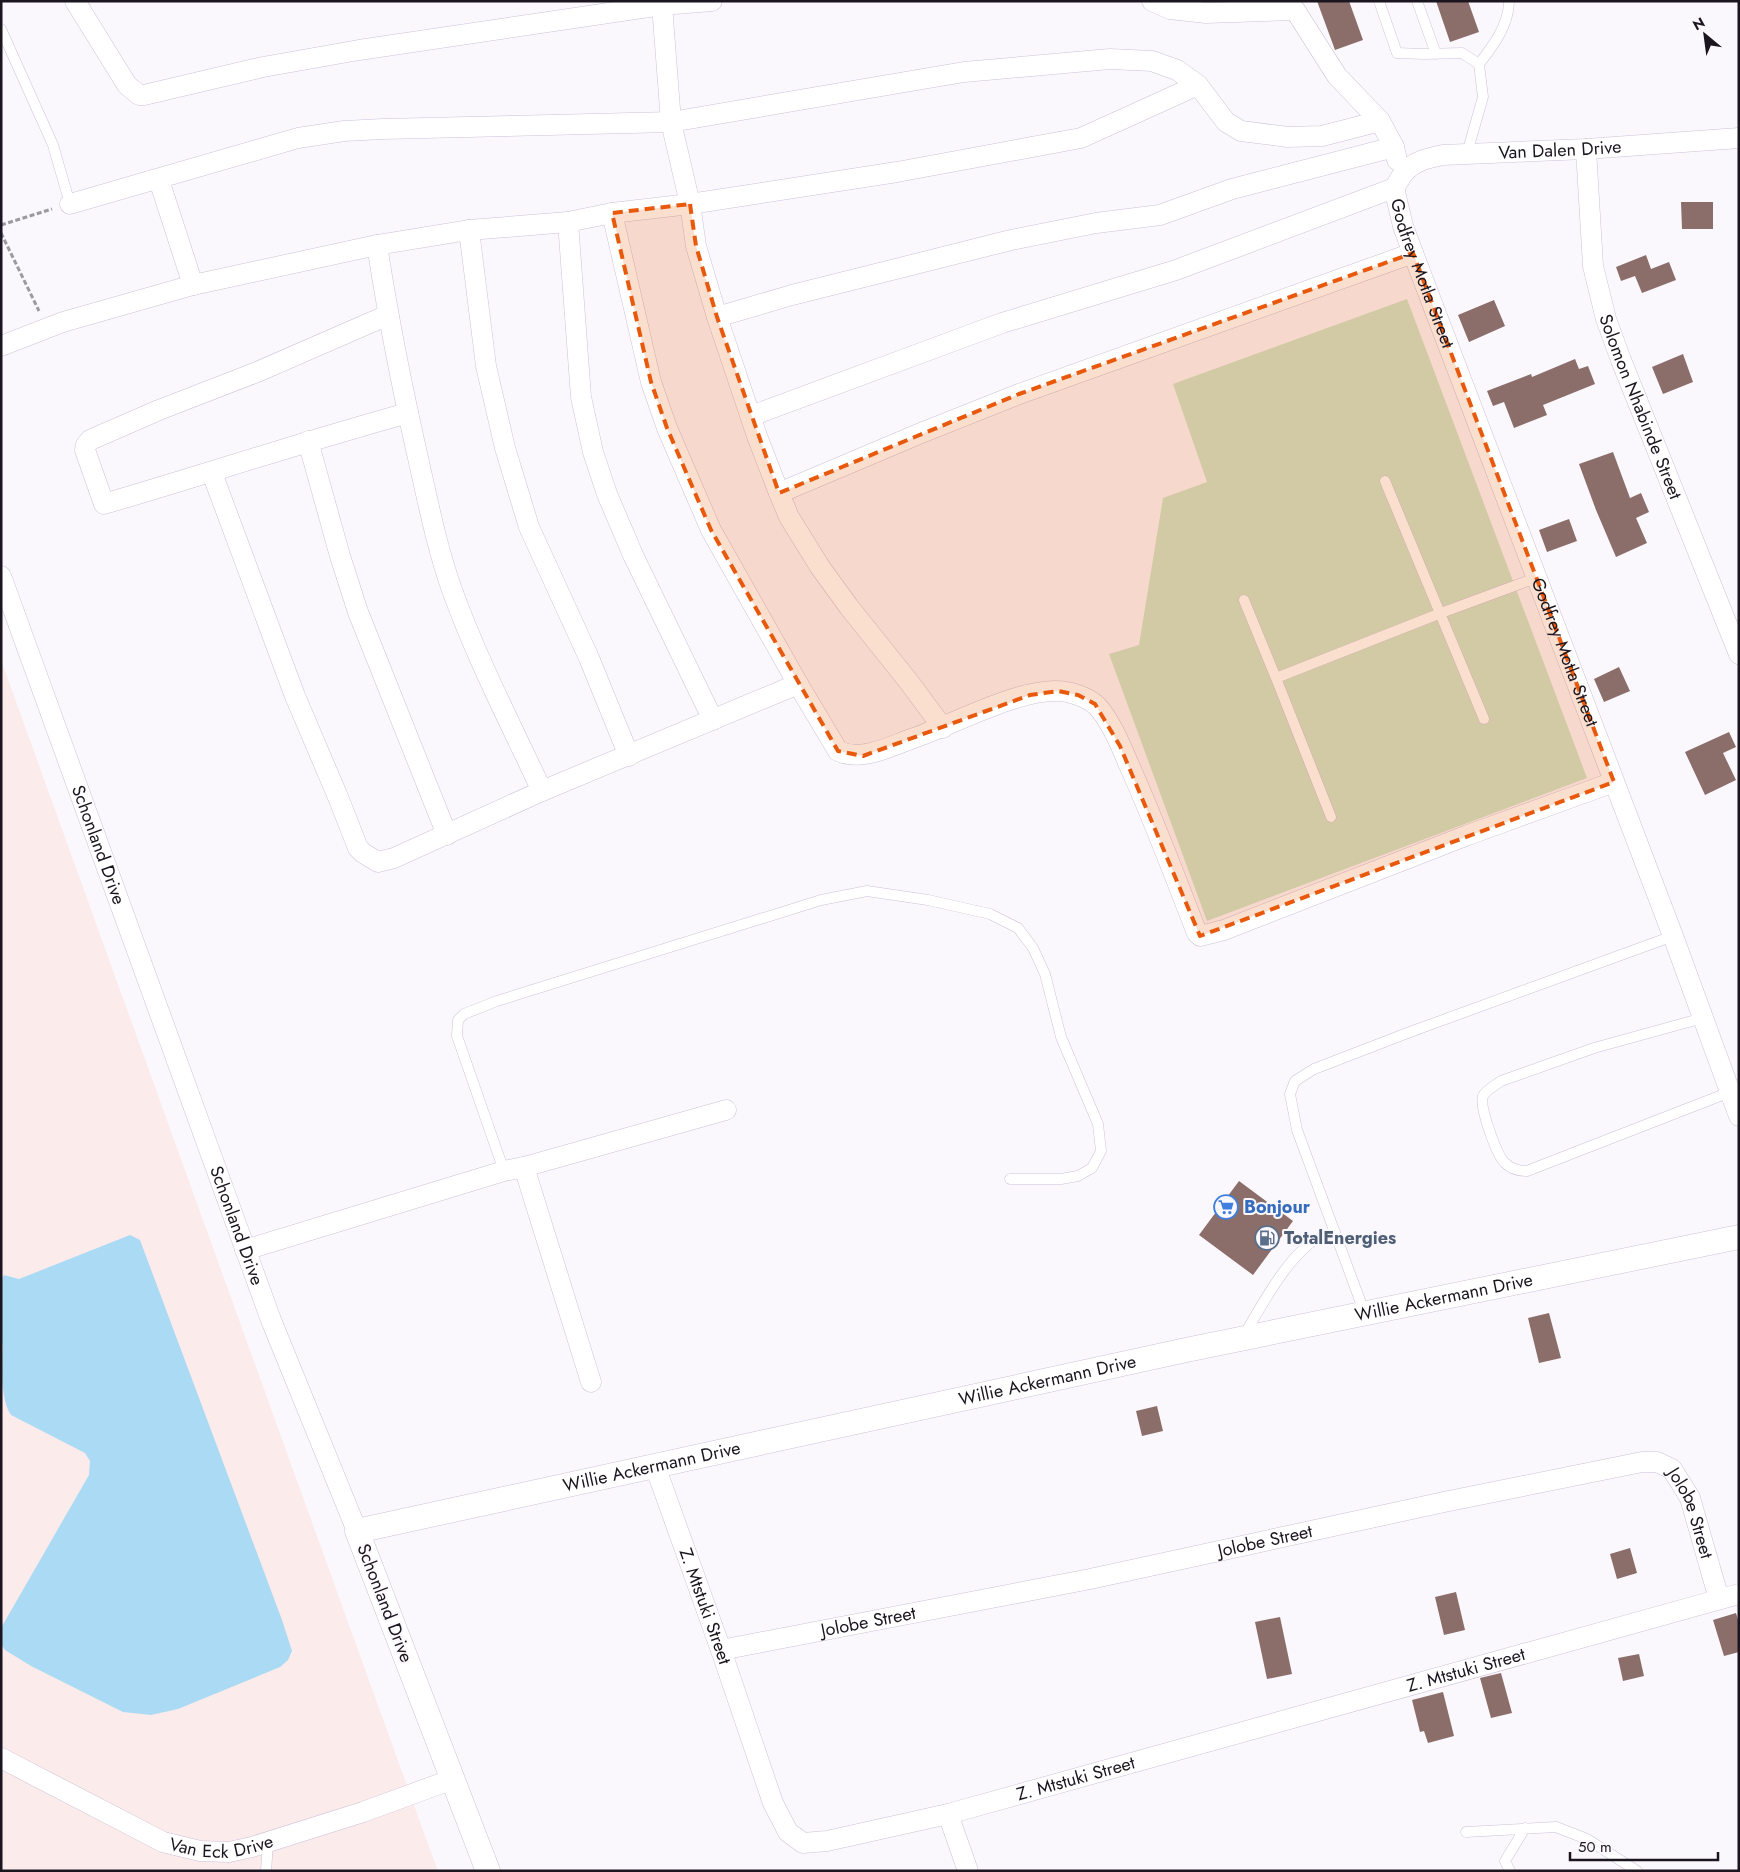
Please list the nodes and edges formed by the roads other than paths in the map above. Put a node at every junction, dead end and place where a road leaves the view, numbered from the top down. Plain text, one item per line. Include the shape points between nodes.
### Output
1 (75, 1) edge
2 (712, 1) edge
3 (1152, 1) edge
4 (1379, 1) edge
5 (1417, 1) edge
6 (1509, 1) edge
7 (662, 5) junction
8 (1293, 6) edge
9 (1, 28) edge
10 (1436, 54) junction
11 (1479, 64) junction
12 (1198, 86) junction
13 (1380, 121) junction
14 (671, 122) junction
15 (1739, 138) edge
16 (1394, 147) junction
17 (1586, 149) junction
18 (1466, 153) junction
19 (160, 180) junction
20 (1398, 182) junction
21 (70, 204) joint
22 (690, 204) junction
23 (612, 213) junction
24 (568, 222) junction
25 (469, 230) junction
26 (377, 245) junction
27 (1413, 252) junction
28 (193, 285) junction
29 (388, 315) junction
30 (717, 317) junction
31 (1, 346) edge
32 (408, 413) junction
33 (751, 416) junction
34 (308, 441) junction
35 (212, 473) junction
36 (1385, 481) dead end
37 (779, 493) junction
38 (1, 576) edge
39 (1536, 578) junction
40 (1244, 600) dead end
41 (1441, 613) junction
42 (1739, 654) edge
43 (1276, 678) junction
44 (798, 684) junction
45 (1484, 719) dead end
46 (713, 720) junction
47 (943, 728) junction
48 (629, 756) junction
49 (1614, 782) junction
50 (542, 791) junction
51 (1331, 817) dead end
52 (447, 835) junction
53 (1673, 936) junction
54 (1702, 1018) junction
55 (1730, 1092) junction
56 (726, 1110) dead end
57 (1739, 1116) edge
58 (524, 1167) junction
59 (504, 1171) junction
60 (1010, 1179) dead end
61 (1335, 1232) junction
62 (1739, 1237) edge
63 (246, 1250) junction
64 (1365, 1314) junction
65 (1243, 1338) junction
66 (591, 1382) dead end
67 (655, 1466) junction
68 (357, 1531) junction
69 (1739, 1594) edge
70 (1719, 1599) junction
71 (721, 1650) junction
72 (1, 1758) edge
73 (452, 1779) junction
74 (948, 1814) junction
75 (1525, 1828) junction
76 (1466, 1832) dead end
77 (268, 1843) junction
78 (484, 1869) edge
79 (266, 1871) edge
80 (968, 1871) edge
81 (1510, 1871) edge
82 (1637, 1871) edge

1 - 7 street via 127,85 139,95 263,67 360,50
2 - 7 street
3 - 8 street via 1170,9 1206,13
4 - 10 lane via 1397,53
5 - 10 lane
6 - 11 lane via 1509,12 1495,43
7 - 14 street
8 - 13 street, Godfrey Motla Street via 1337,76
9 - 21 lane via 52,145
10 - 11 lane via 1462,53
11 - 18 lane via 1483,97
12 - 13 street via 1226,122 1241,131 1288,137 1322,136
12 - 14 street via 1177,70 1152,62 1110,58 964,72
12 - 22 street via 1081,138 898,172
13 - 16 street, Godfrey Motla Street
14 - 19 street via 450,126 320,134
14 - 22 street
15 - 17 street, Van Dalen Drive
16 - 20 street, Godfrey Motla Street
16 - 30 street via 1232,190 1160,215 1096,223 1011,240
17 - 18 street, Van Dalen Drive
17 - 42 street, Solomon Nhabinde Street via 1593,266 1606,319
18 - 20 street, Van Dalen Drive via 1426,158 1411,166
19 - 21 street
19 - 28 street
20 - 27 street, Godfrey Motla Street via 1403,226
20 - 33 street, Van Dalen Drive via 1176,270 1002,323
22 - 23 street
22 - 30 street via 696,246
23 - 24 street
23 - 44 street via 651,382 667,428 711,530
24 - 25 street
24 - 46 street via 582,397 593,452 607,494 634,555
25 - 26 street
25 - 48 street via 486,366 505,448 529,526
26 - 28 street
26 - 29 street
27 - 37 street via 1019,394
27 - 39 street, Godfrey Motla Street
28 - 31 street via 63,322
29 - 32 street
29 - 35 street via 90,440 86,445 104,504
30 - 33 street
32 - 34 street
32 - 50 street via 430,511 452,588 475,649
33 - 37 street
34 - 35 street
34 - 52 street via 358,612
35 - 52 street via 295,696 358,848 378,862
36 - 41 lane
37 - 47 street via 820,567
38 - 63 street, Schonland Drive
39 - 41 lane
39 - 49 street, Godfrey Motla Street
40 - 43 lane
41 - 43 lane
41 - 45 lane
43 - 51 lane
44 - 46 street
44 - 47 street via 832,744 847,755 863,756
46 - 48 street
47 - 49 street via 1030,694 1058,690 1095,704 1120,746 1200,936 1224,930
48 - 50 street
49 - 53 street, Godfrey Motla Street
50 - 52 street
53 - 54 street, Godfrey Motla Street
53 - 61 lane via 1410,1032 1314,1069 1296,1080 1290,1094 1297,1130
54 - 55 street, Godfrey Motla Street
54 - 55 lane via 1594,1048 1501,1081 1483,1096 1491,1133 1506,1164 1518,1171 1526,1171
55 - 57 street, Godfrey Motla Street
56 - 58 street
58 - 59 street
58 - 66 street
59 - 60 lane via 457,1036 458,1020 464,1014 821,900 867,891 990,914 1018,928 1033,948 1045,974 1060,1037 1098,1124 1101,1151 1092,1168 1078,1176
59 - 63 street
61 - 64 lane
61 - 65 lane via 1310,1243 1293,1262 1261,1306
62 - 64 street, Willie Ackermann Drive
63 - 68 street, Schonland Drive
64 - 65 street, Willie Ackermann Drive
65 - 67 street, Willie Ackermann Drive
67 - 68 street, Willie Ackermann Drive
67 - 71 street, Z. Mtstuki Street
68 - 73 street, Schonland Drive
69 - 70 street, Z. Mtstuki Street
70 - 71 street, Jolobe Street via 1690,1498 1672,1469 1657,1462 1642,1462 1090,1578
70 - 74 street, Z. Mtstuki Street
71 - 74 street, Z. Mtstuki Street via 773,1803 788,1832 803,1843 827,1841
72 - 77 street, Van Eck Drive via 163,1842 200,1851 229,1852
73 - 77 street, Van Eck Drive
73 - 78 street, Schonland Drive
74 - 80 street
75 - 76 lane
75 - 81 lane via 1505,1861
75 - 82 lane via 1556,1827 1587,1839
77 - 79 lane

